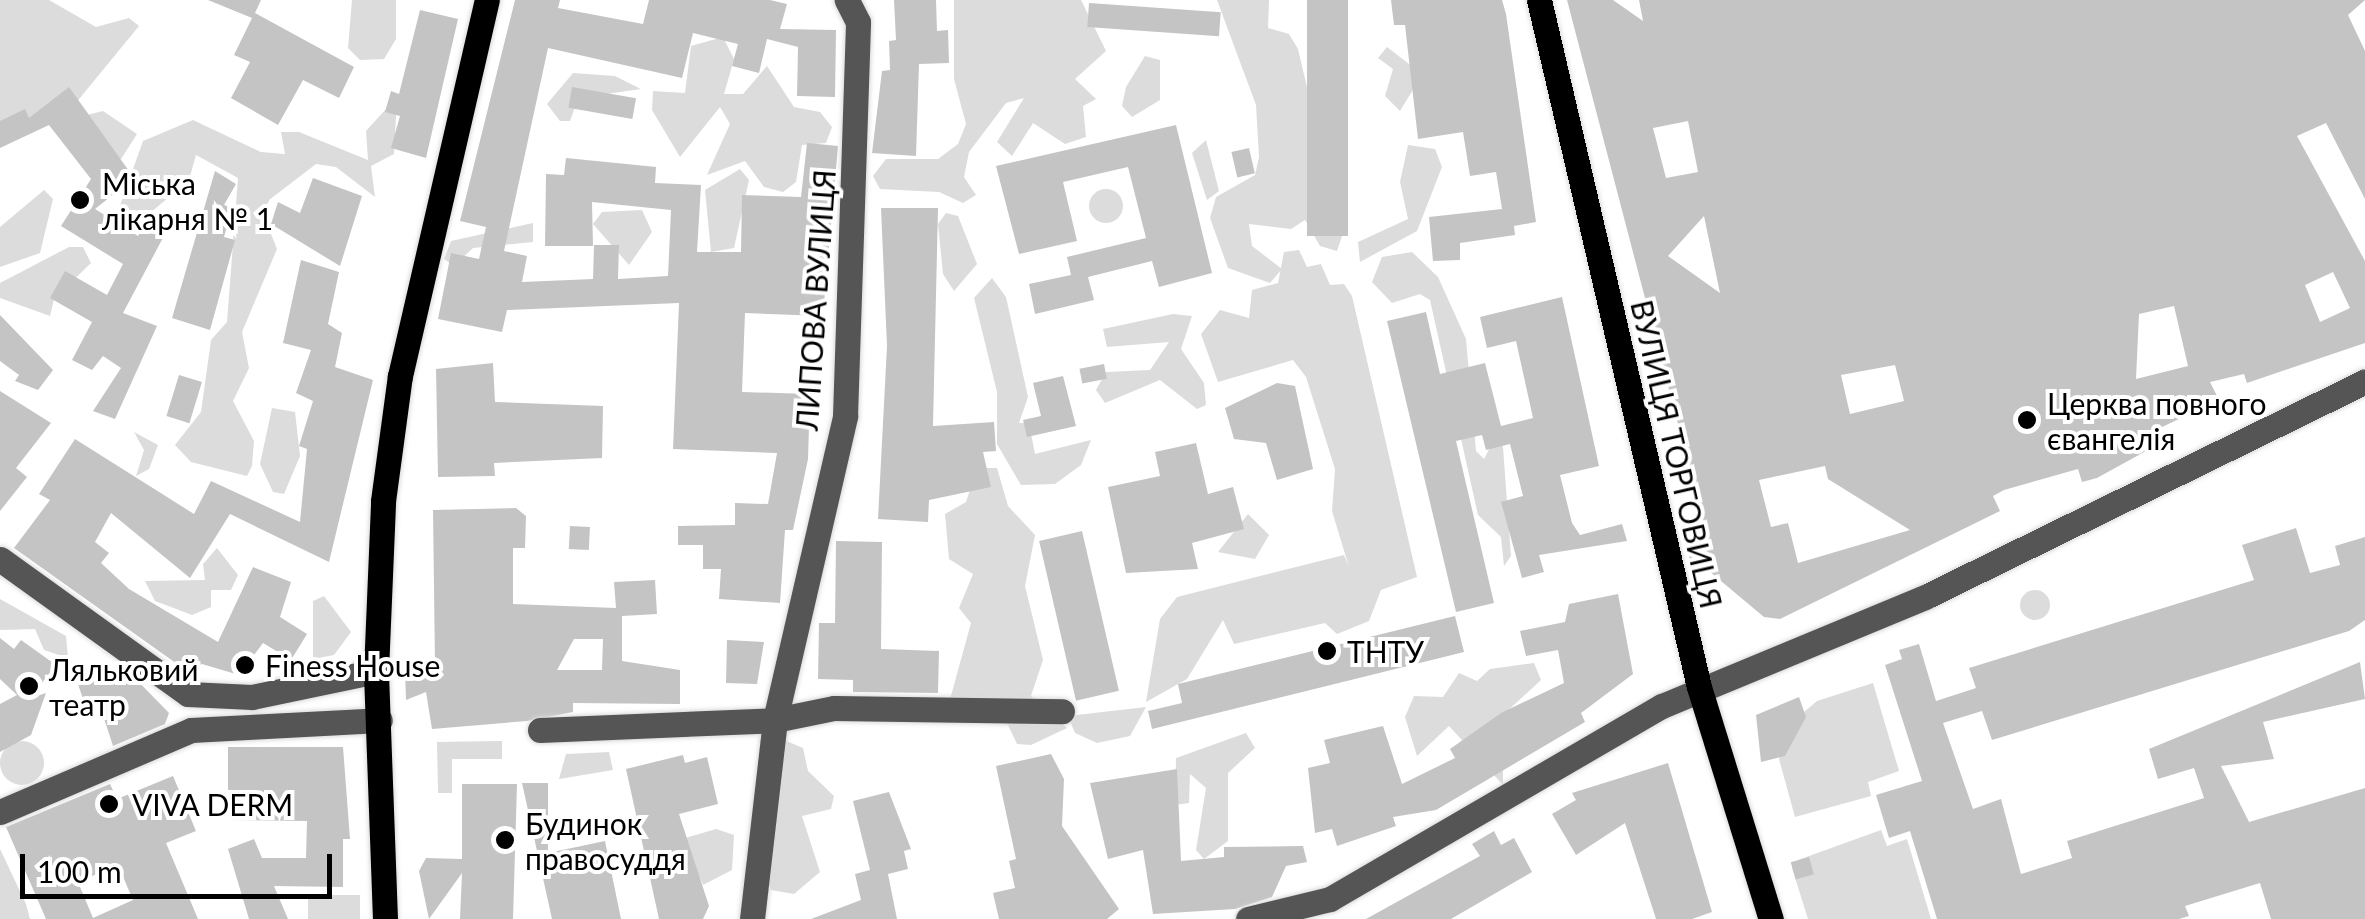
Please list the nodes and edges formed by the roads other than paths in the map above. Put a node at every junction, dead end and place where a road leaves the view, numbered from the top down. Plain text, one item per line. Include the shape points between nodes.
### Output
1 (487, 0) edge
2 (847, 0) edge
3 (1538, 0) edge
4 (2365, 382) edge
5 (0, 559) edge
6 (376, 671) junction
7 (306, 684) junction
8 (1699, 687) junction
9 (188, 694) junction
10 (1062, 711) dead end
11 (308, 719) junction
12 (380, 720) junction
13 (775, 720) junction
14 (191, 730) junction
15 (540, 730) dead end
16 (0, 812) edge
17 (1328, 909) edge
18 (385, 919) edge
19 (752, 919) edge
20 (1248, 919) edge
21 (1771, 919) edge

1 - 6 main road via 400,376 383,501
2 - 13 street, ЛИПОВА ВУЛИЦЯ via 858,22 858,116 845,416
3 - 8 main road, ВУЛИЦЯ ТОРГОВИЦЯ
4 - 8 street via 1925,597
5 - 9 street
6 - 7 street
6 - 12 main road
7 - 9 street via 226,700
7 - 11 street
8 - 17 street
8 - 21 main road, ВУЛИЦЯ ТОРГОВИЦЯ
9 - 14 street
10 - 13 street via 834,708
11 - 12 street
11 - 14 street
12 - 18 main road
13 - 15 street
13 - 19 street, ЛИПОВА ВУЛИЦЯ
14 - 16 street
17 - 20 street

